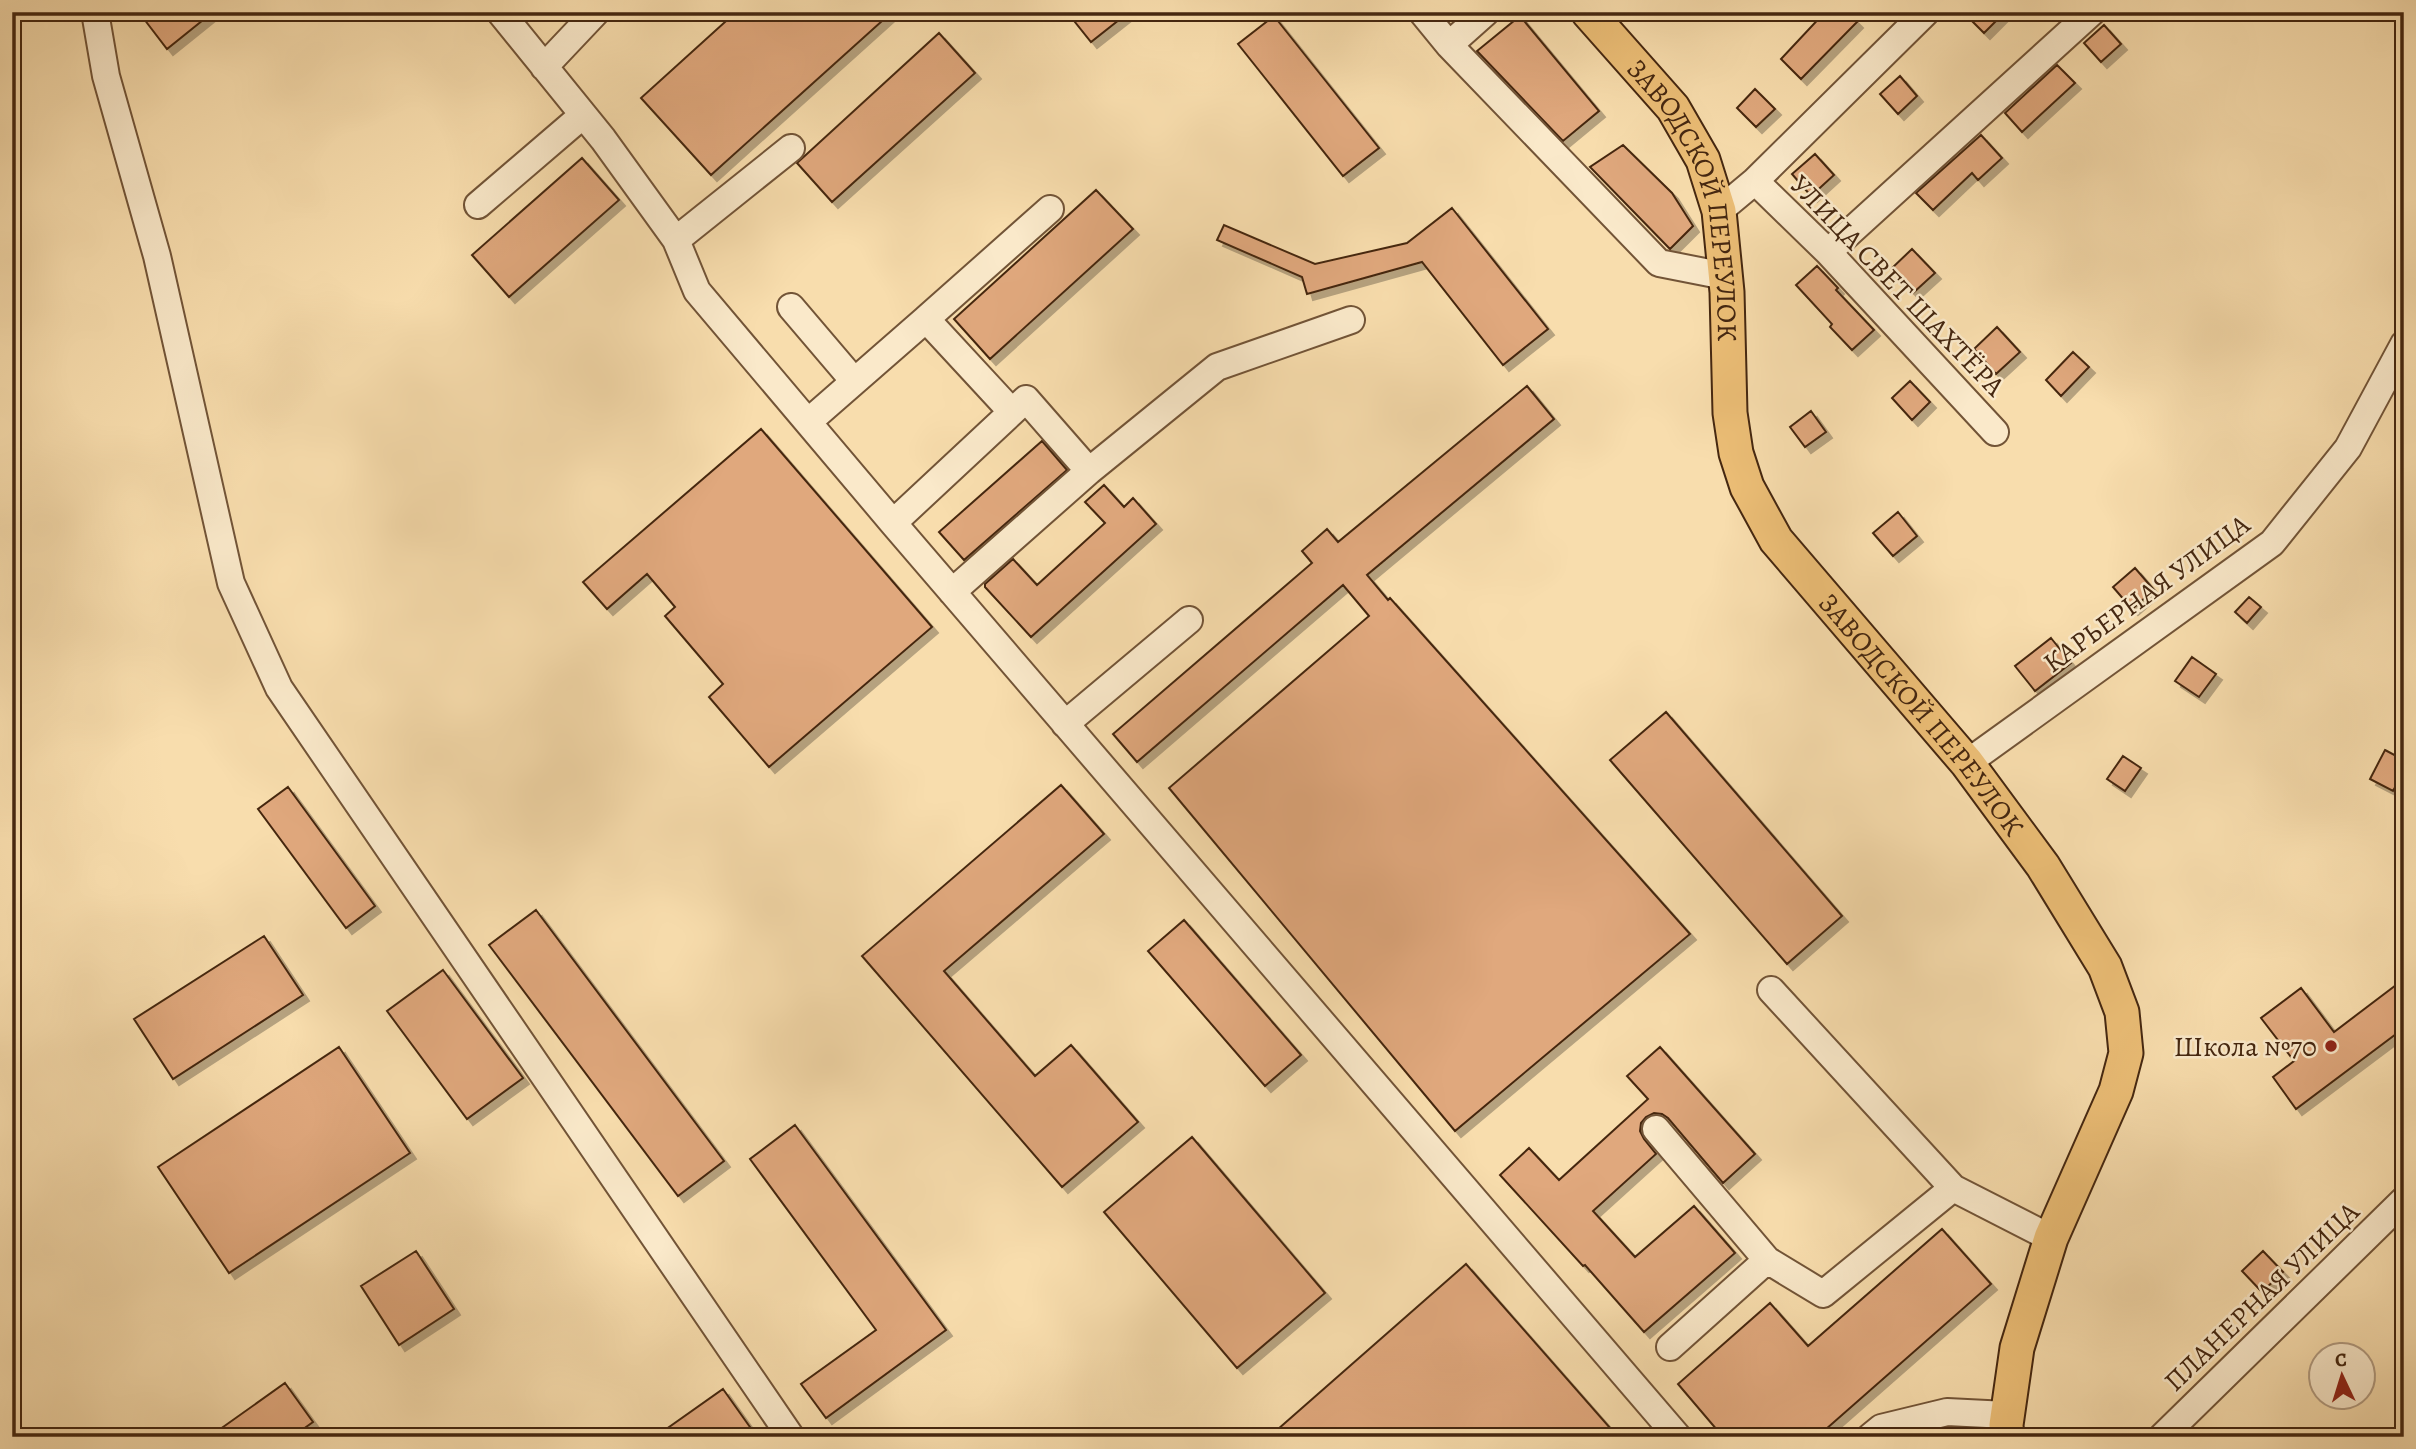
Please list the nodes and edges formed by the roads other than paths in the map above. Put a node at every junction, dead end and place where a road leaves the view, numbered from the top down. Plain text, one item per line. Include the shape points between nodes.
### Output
1 (95, 12) edge
2 (500, 12) edge
3 (596, 12) edge
4 (1422, 12) edge
5 (1486, 12) edge
6 (1926, 12) edge
7 (2092, 12) edge
8 (1591, 13) edge
9 (1449, 45) junction
10 (544, 67) junction
11 (583, 115) junction
12 (791, 148) dead end
13 (1755, 181) junction
14 (478, 205) dead end
15 (1050, 209) dead end
16 (1719, 211) junction
17 (676, 240) junction
18 (1828, 252) junction
19 (1725, 276) junction
20 (791, 307) dead end
21 (926, 319) junction
22 (1351, 320) dead end
23 (2404, 344) edge
24 (855, 381) junction
25 (1012, 412) junction
26 (808, 422) junction
27 (1995, 432) dead end
28 (1089, 471) junction
29 (893, 523) junction
30 (952, 592) junction
31 (1189, 620) dead end
32 (1065, 724) junction
33 (1968, 763) junction
34 (1771, 990) dead end
35 (1656, 1129) dead end
36 (1953, 1188) junction
37 (2404, 1200) edge
38 (2051, 1238) junction
39 (1767, 1260) junction
40 (1670, 1347) dead end
41 (2007, 1426) edge
42 (791, 1437) edge
43 (1678, 1437) edge
44 (1870, 1437) edge
45 (2162, 1437) edge

1 - 42 street via 106,76 157,256 231,583 279,688
2 - 10 street
3 - 10 street
4 - 9 street
5 - 9 street
6 - 13 street, УЛИЦА СВЕТ ШАХТЁРА
7 - 18 street
8 - 16 main road, ЗАВОДСКОЙ ПЕРЕУЛОК via 1673,108 1703,160
9 - 19 street via 1659,263
10 - 11 street
11 - 14 street
11 - 17 street
12 - 17 street
13 - 16 street, УЛИЦА СВЕТ ШАХТЁРА
13 - 18 street, УЛИЦА СВЕТ ШАХТЁРА
15 - 21 street
16 - 19 main road, ЗАВОДСКОЙ ПЕРЕУЛОК
17 - 26 street via 697,291
18 - 27 street, УЛИЦА СВЕТ ШАХТЁРА
19 - 33 main road, ЗАВОДСКОЙ ПЕРЕУЛОК via 1730,413 1735,453 1747,487 1776,540
20 - 24 street
21 - 24 street
21 - 25 street
22 - 28 street via 1217,367
23 - 33 street, КАРЬЕРНАЯ УЛИЦА via 2348,448 2272,543
24 - 26 street
25 - 28 street via 1026,399
25 - 29 street
26 - 29 street
28 - 30 street
29 - 30 street
30 - 32 street
31 - 32 street
32 - 43 street
33 - 38 main road, ЗАВОДСКОЙ ПЕРЕУЛОК via 2076,916 2105,967 2122,1012 2126,1053 2116,1091
34 - 36 street
35 - 39 street
36 - 38 street
36 - 39 street via 1823,1293
37 - 45 street, ПЛАНЕРНАЯ УЛИЦА
38 - 41 main road, ЗАВОДСКОЙ ПЕРЕУЛОК via 2017,1348
39 - 40 street
41 - 44 street via 1947,1412 1881,1428

